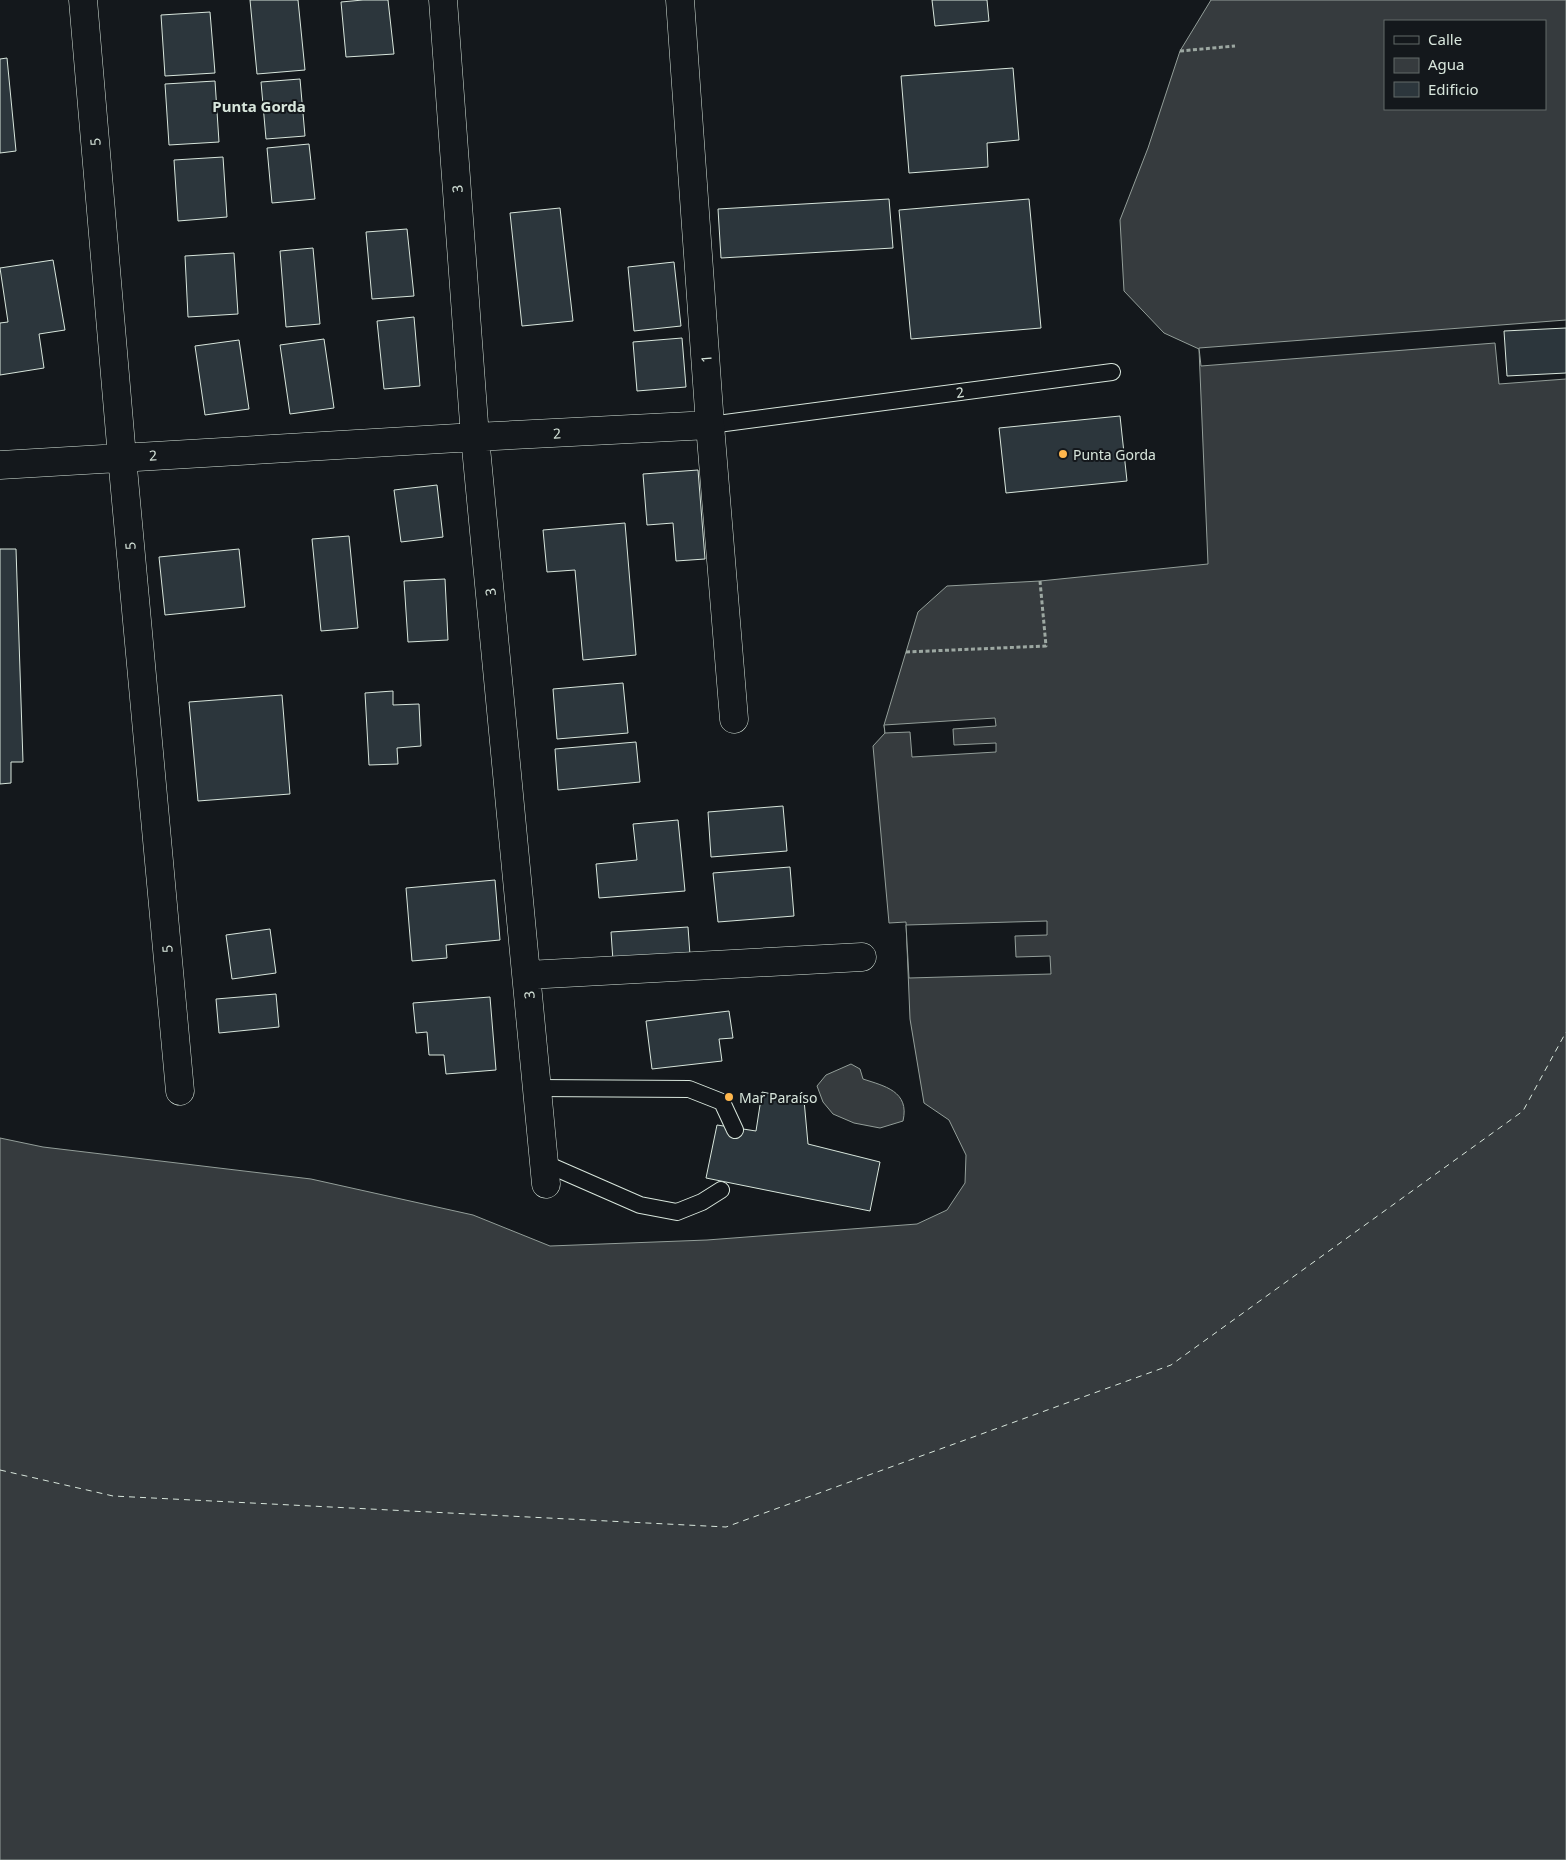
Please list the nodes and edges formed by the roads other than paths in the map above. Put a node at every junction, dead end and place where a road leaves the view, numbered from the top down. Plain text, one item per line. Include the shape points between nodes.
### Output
1 (83, 0) edge
2 (442, 0) edge
3 (680, 0) edge
4 (1112, 372) dead end
5 (710, 425) junction
6 (475, 437) junction
7 (122, 457) junction
8 (0, 466) edge
9 (734, 719) dead end
10 (862, 957) dead end
11 (527, 975) junction
12 (537, 1088) junction
13 (180, 1091) dead end
14 (735, 1130) dead end
15 (545, 1173) joint
16 (720, 1190) dead end

1 - 7 street, 5
2 - 6 street, 3
3 - 5 street, 1
4 - 5 lane, 2
5 - 6 street, 2
5 - 9 street, 1
6 - 7 street, 2
6 - 11 street, 3
7 - 8 street, 2
7 - 13 street, 5
10 - 11 street
11 - 12 street, 3
12 - 14 lane via 689,1089 722,1102
12 - 15 street, 3
15 - 16 lane via 640,1205 677,1212

